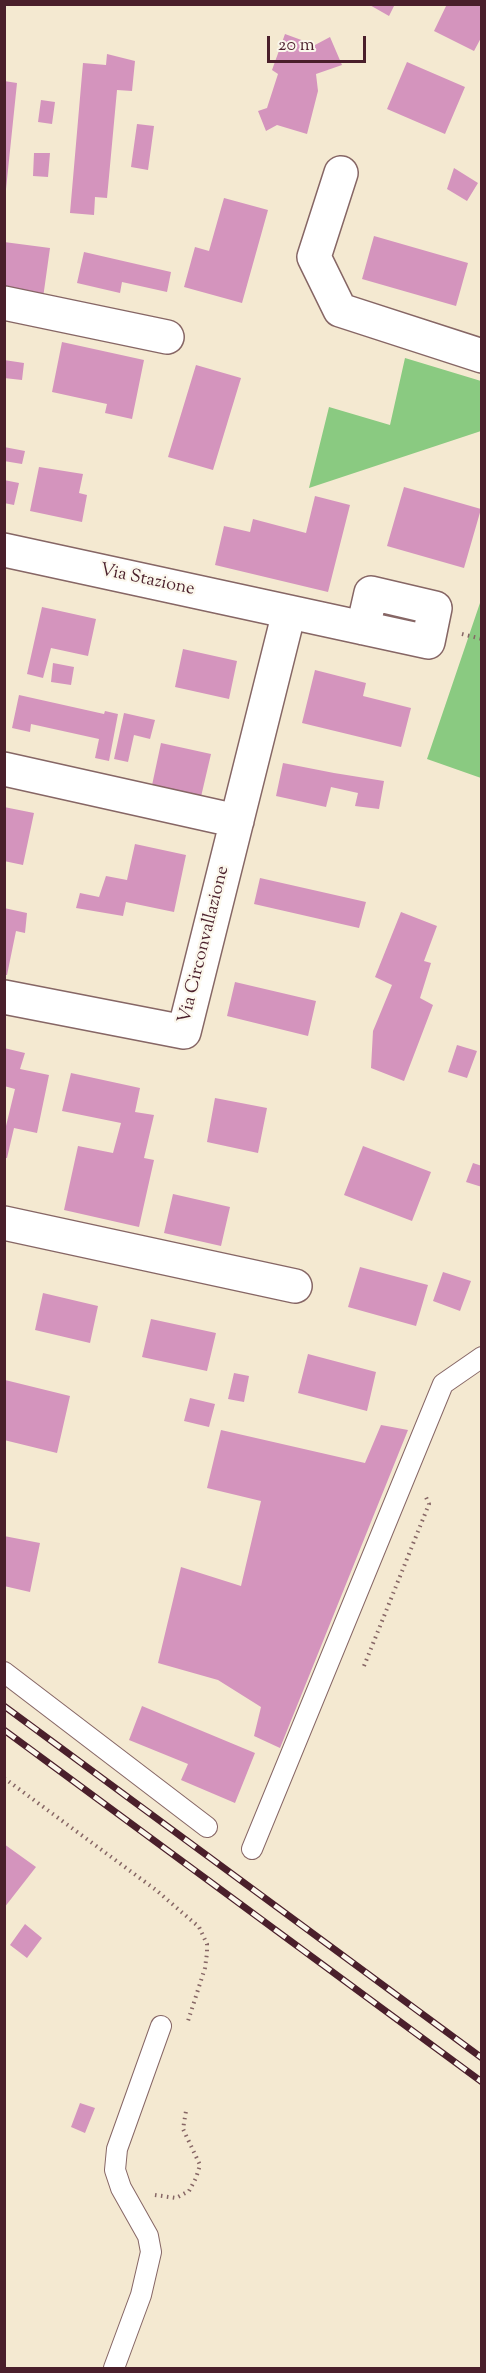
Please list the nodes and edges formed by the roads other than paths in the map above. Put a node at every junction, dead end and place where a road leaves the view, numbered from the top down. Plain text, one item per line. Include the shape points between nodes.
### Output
1 (341, 173) dead end
2 (4, 303) edge
3 (167, 337) dead end
4 (482, 356) edge
5 (4, 550) edge
6 (289, 612) junction
7 (363, 628) dead end
8 (4, 769) edge
9 (237, 821) junction
10 (4, 997) edge
11 (4, 1223) edge
12 (295, 1286) dead end
13 (482, 1357) edge
14 (4, 1672) edge
15 (207, 1827) dead end
16 (252, 1849) dead end
17 (161, 2026) road end
18 (114, 2368) edge

1 - 4 street via 314,257 340,310
2 - 3 street
5 - 6 street, Via Stazione
6 - 7 street, Via Stazione
6 - 9 street, Via Circonvallazione
8 - 9 street
9 - 10 street, Via Circonvallazione via 184,1032
11 - 12 street
13 - 16 lane via 443,1384
14 - 15 lane
17 - 18 lane via 117,2149 115,2170 148,2236 151,2252 141,2295

